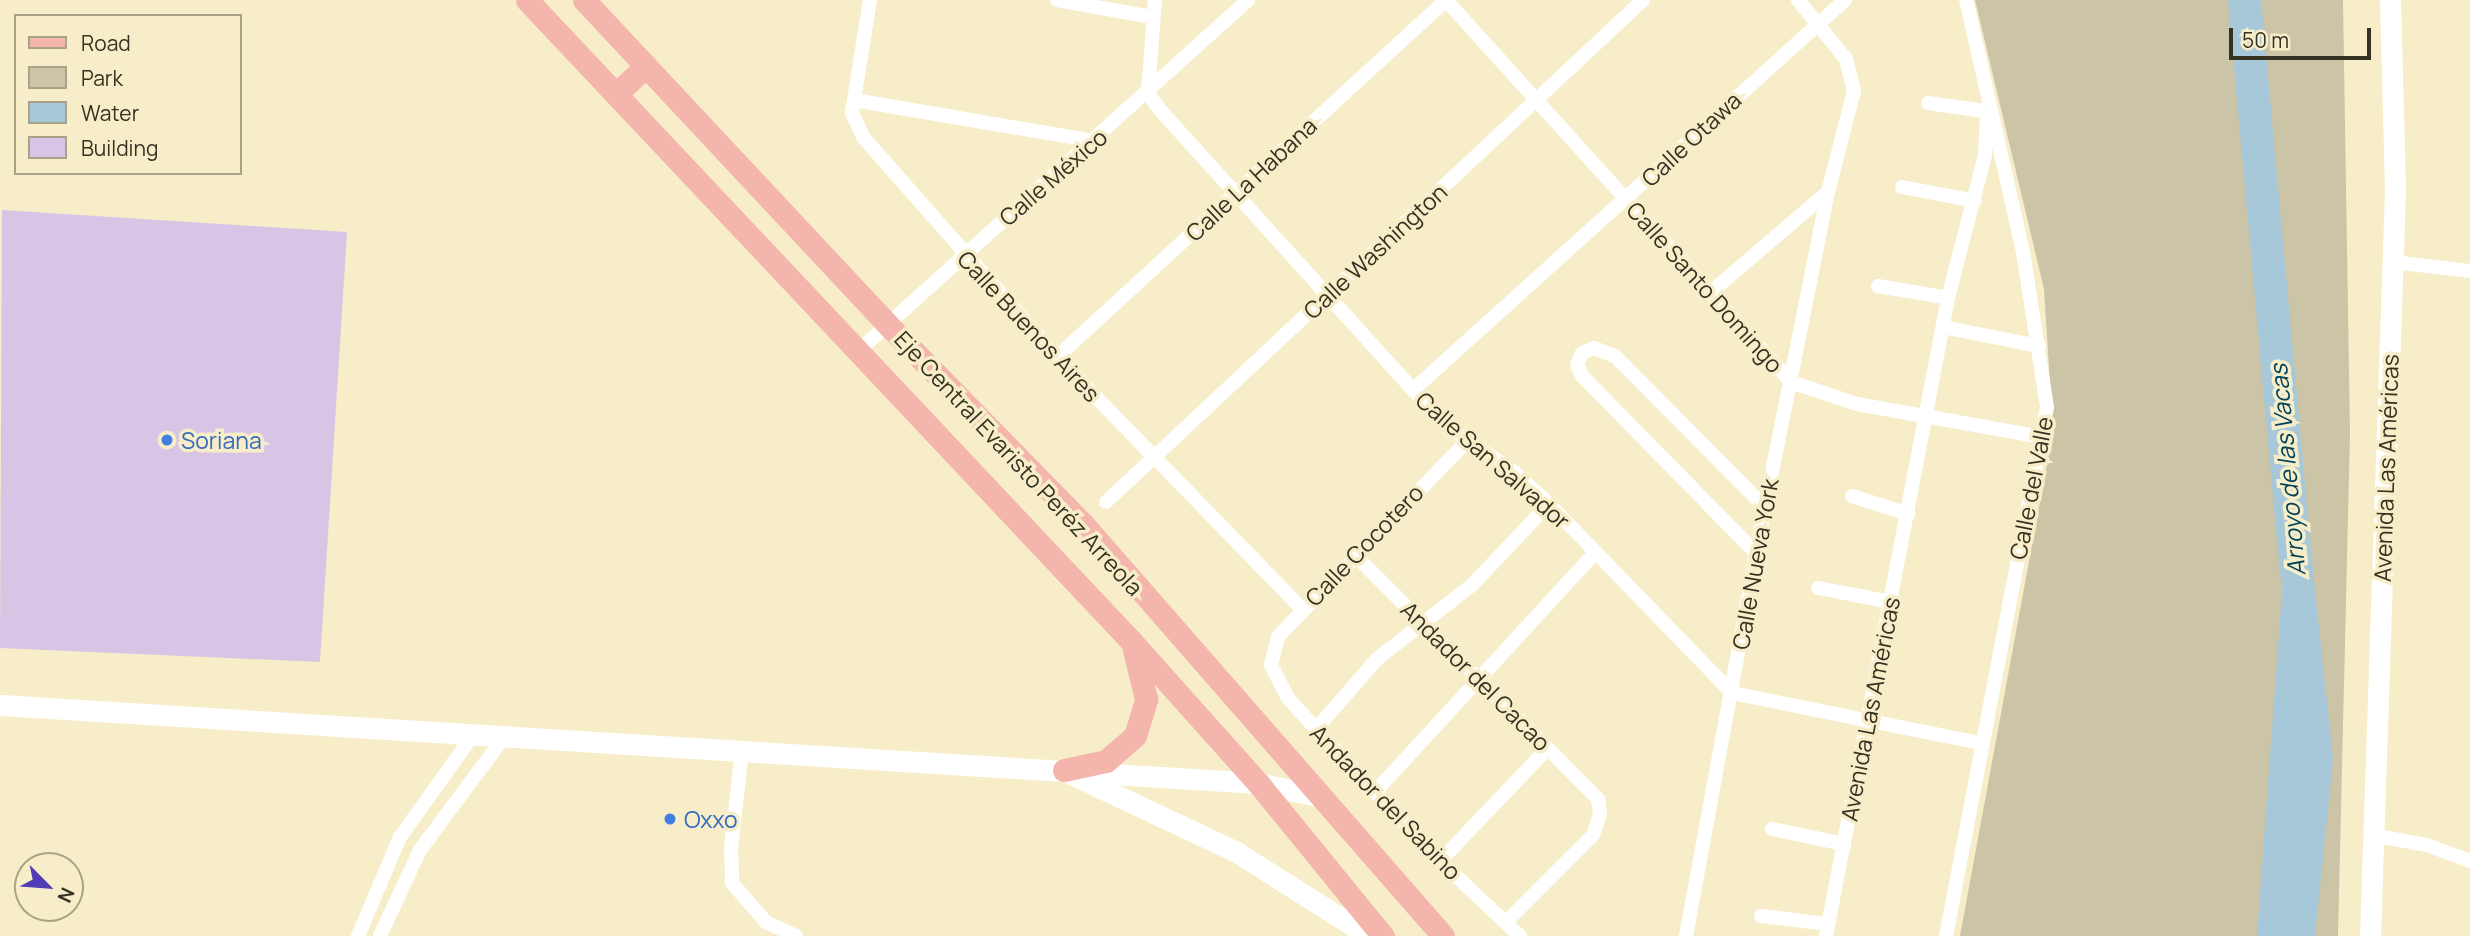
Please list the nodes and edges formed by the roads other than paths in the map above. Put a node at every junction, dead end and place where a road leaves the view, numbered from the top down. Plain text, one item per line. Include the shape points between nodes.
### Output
1 (527, 0) edge
2 (584, 0) edge
3 (870, 0) edge
4 (1057, 0) edge
5 (1155, 0) edge
6 (1248, 0) edge
7 (1446, 0) edge
8 (1643, 0) edge
9 (1798, 0) edge
10 (1845, 0) edge
11 (1966, 0) edge
12 (2390, 0) edge
13 (1152, 17) junction
14 (1818, 22) junction
15 (646, 66) junction
16 (616, 94) junction
17 (1148, 94) junction
18 (1535, 99) junction
19 (854, 100) junction
20 (1928, 103) dead end
21 (1989, 112) junction
22 (1094, 141) junction
23 (1902, 187) dead end
24 (1828, 192) junction
25 (1234, 194) junction
26 (1625, 201) junction
27 (1975, 201) junction
28 (963, 255) junction
29 (2393, 262) junction
30 (2470, 271) edge
31 (1878, 286) dead end
32 (1710, 293) junction
33 (1326, 298) junction
34 (1948, 298) junction
35 (888, 325) junction
36 (1943, 327) junction
37 (2039, 346) junction
38 (856, 353) junction
39 (1056, 357) junction
40 (1791, 382) junction
41 (1413, 390) junction
42 (1926, 418) junction
43 (2043, 437) junction
44 (1467, 441) junction
45 (1152, 458) junction
46 (1852, 496) dead end
47 (1106, 502) dead end
48 (1549, 504) junction
49 (1765, 507) junction
50 (1908, 514) junction
51 (1595, 553) junction
52 (1354, 554) junction
53 (1757, 554) junction
54 (1818, 588) dead end
55 (1891, 602) junction
56 (1302, 609) junction
57 (1424, 624) junction
58 (1131, 641) junction
59 (1270, 656) joint
60 (1477, 680) junction
61 (1731, 693) junction
62 (0, 705) edge
63 (1868, 721) junction
64 (1316, 729) junction
65 (473, 734) junction
66 (505, 736) junction
67 (1980, 743) junction
68 (1547, 749) junction
69 (741, 751) junction
70 (1064, 771) junction
71 (1258, 783) junction
72 (1375, 792) junction
73 (1318, 796) junction
74 (1772, 829) dead end
75 (2372, 835) junction
76 (1844, 844) junction
77 (1440, 861) junction
78 (2470, 861) edge
79 (1761, 916) dead end
80 (1506, 922) junction
81 (1827, 930) edge
82 (358, 936) edge
83 (380, 936) edge
84 (796, 936) edge
85 (1369, 936) edge
86 (1383, 936) edge
87 (1443, 936) edge
88 (1520, 936) edge
89 (1686, 936) edge
90 (1946, 936) edge
91 (2370, 936) edge

1 - 16 main road, Eje Central Evaristo Peréz Arreola
2 - 15 main road, Eje Central Evaristo Peréz Arreola
3 - 19 street, Calle Buenos Aires
4 - 13 street
5 - 13 street
6 - 17 street, Calle México
7 - 18 street, Calle Santo Domingo
7 - 25 street, Calle La Habana
8 - 18 street, Calle Washington
9 - 14 street
10 - 14 street, Calle Otawa
11 - 21 street, Calle del Valle
12 - 29 main road, Avenida Las Américas
13 - 17 street
14 - 24 street, Calle Nueva York via 1846,59 1854,91
14 - 26 street, Calle Otawa
15 - 16 main road
15 - 35 main road, Eje Central Evaristo Peréz Arreola
16 - 38 main road, Eje Central Evaristo Peréz Arreola
17 - 22 street, Calle México
17 - 25 street, Calle San Salvador
18 - 26 street, Calle Santo Domingo
18 - 33 street, Calle Washington
19 - 22 street
19 - 28 street, Calle Buenos Aires via 854,122 863,137
20 - 21 street
21 - 27 street, Avenida Las Américas
21 - 37 street, Calle del Valle
22 - 28 street, Calle México
23 - 27 street
24 - 32 street
24 - 40 street, Calle Nueva York
25 - 33 street, Calle San Salvador
25 - 39 street, Calle La Habana
26 - 32 street, Calle Santo Domingo
26 - 41 street, Calle Otawa
27 - 34 street, Avenida Las Américas
28 - 35 street, Calle México
28 - 39 street, Calle Buenos Aires
29 - 30 street
29 - 75 main road, Avenida Las Américas
31 - 34 street
32 - 40 street, Calle Santo Domingo
33 - 41 street, Calle San Salvador
33 - 45 street, Calle Washington
34 - 36 street, Avenida Las Américas
35 - 38 street, Calle México
35 - 73 main road, Eje Central Evaristo Peréz Arreola via 1083,524
36 - 37 street
36 - 42 street, Avenida Las Américas
37 - 43 street, Calle del Valle via 2047,407
38 - 58 main road, Eje Central Evaristo Peréz Arreola
39 - 45 street, Calle Buenos Aires
40 - 42 street, Calle Santo Domingo via 1857,404
40 - 49 street, Calle Nueva York
41 - 44 street, Calle San Salvador
42 - 43 street, Calle Santo Domingo
42 - 50 street, Avenida Las Américas
43 - 67 street, Calle del Valle
44 - 48 street, Calle San Salvador via 1514,472
44 - 52 street, Calle Cocotero
45 - 47 street, Calle Washington
45 - 56 street, Calle Buenos Aires
46 - 50 street
48 - 51 street, Calle San Salvador
48 - 57 street via 1472,585
49 - 53 street, Calle Nueva York
49 - 53 street via 1615,356 1605,349 1582,353 1577,365 1582,376
50 - 55 street, Avenida Las Américas
51 - 60 street
51 - 61 street, Calle San Salvador
52 - 56 street, Calle Cocotero
52 - 57 street, Andador del Cacao
53 - 61 street, Calle Nueva York
54 - 55 street
55 - 63 street, Avenida Las Américas
56 - 59 street, Calle Cocotero via 1278,637
57 - 60 street, Andador del Cacao
57 - 64 street via 1377,659
58 - 70 main road via 1145,684 1143,718 1135,736 1107,761
58 - 71 main road, Eje Central Evaristo Peréz Arreola
59 - 64 street, Andador del Sabino via 1276,680
60 - 68 street, Andador del Cacao
60 - 72 street
61 - 63 street
61 - 89 street, Calle Nueva York
62 - 65 main road
63 - 67 street
63 - 76 street, Avenida Las Américas
64 - 72 street, Andador del Sabino
65 - 66 main road
65 - 82 street via 400,837
66 - 69 main road
66 - 83 street via 420,850
67 - 90 street, Calle del Valle
68 - 77 street
68 - 80 street, Andador del Cacao via 1598,799 1600,814 1593,835
69 - 70 main road
69 - 84 street via 731,848 733,883 766,922
70 - 71 main road
70 - 85 main road via 1235,851
71 - 73 main road
71 - 86 main road, Eje Central Evaristo Peréz Arreola
72 - 77 street, Andador del Sabino
73 - 87 main road, Eje Central Evaristo Peréz Arreola
74 - 76 street
75 - 78 street via 2427,845
75 - 91 main road, Avenida Las Américas
76 - 81 street, Avenida Las Américas
77 - 80 street, Andador del Sabino
79 - 81 street
80 - 88 street, Andador del Sabino

